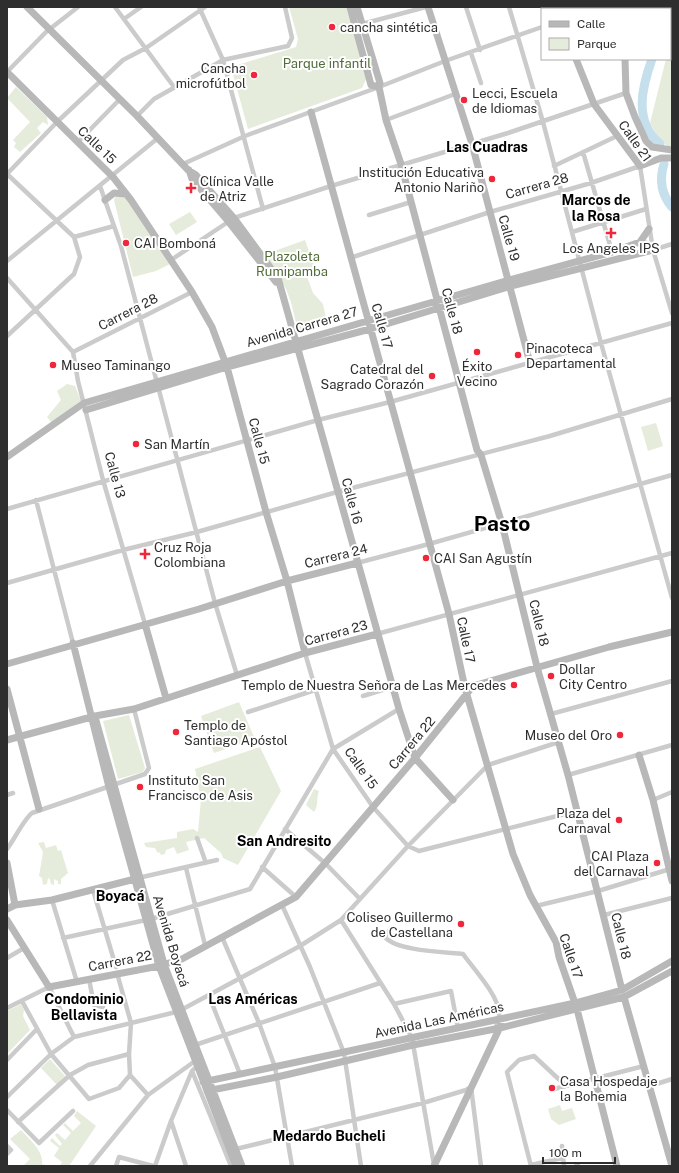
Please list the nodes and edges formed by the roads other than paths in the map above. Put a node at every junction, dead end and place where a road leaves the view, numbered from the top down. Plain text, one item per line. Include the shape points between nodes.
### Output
1 (27, 7) edge
2 (78, 7) edge
3 (115, 7) edge
4 (141, 7) edge
5 (285, 7) edge
6 (350, 7) edge
7 (357, 7) edge
8 (427, 7) edge
9 (466, 7) edge
10 (509, 7) edge
11 (202, 8) edge
12 (124, 19) junction
13 (362, 24) junction
14 (541, 27) edge
15 (49, 30) junction
16 (517, 36) junction
17 (146, 48) junction
18 (480, 50) junction
19 (471, 52) junction
20 (223, 60) junction
21 (576, 60) edge
22 (625, 60) edge
23 (445, 61) junction
24 (7, 72) edge
25 (101, 81) junction
26 (481, 83) dead end
27 (174, 87) junction
28 (379, 87) junction
29 (626, 93) junction
30 (455, 94) junction
31 (120, 99) junction
32 (594, 104) junction
33 (311, 112) junction
34 (137, 116) junction
35 (386, 120) junction
36 (57, 122) junction
37 (543, 122) junction
38 (244, 136) junction
39 (617, 136) junction
40 (158, 138) junction
41 (78, 142) junction
42 (472, 144) junction
43 (672, 150) edge
44 (583, 152) junction
45 (672, 158) edge
46 (401, 164) junction
47 (554, 166) junction
48 (640, 166) junction
49 (186, 167) junction
50 (7, 174) edge
51 (113, 177) junction
52 (591, 183) junction
53 (100, 186) junction
54 (331, 186) junction
55 (560, 190) junction
56 (126, 194) junction
57 (105, 200) junction
58 (411, 202) junction
59 (263, 209) junction
60 (646, 209) junction
61 (490, 212) junction
62 (369, 215) dead end
63 (231, 219) junction
64 (56, 222) junction
65 (603, 222) junction
66 (114, 226) junction
67 (649, 229) junction
68 (572, 232) junction
69 (420, 236) junction
70 (74, 237) junction
71 (640, 242) junction
72 (672, 244) edge
73 (653, 250) junction
74 (612, 252) junction
75 (350, 258) junction
76 (171, 260) junction
77 (7, 261) edge
78 (580, 264) junction
79 (7, 278) edge
80 (510, 283) junction
81 (192, 292) junction
82 (438, 304) junction
83 (36, 309) junction
84 (672, 313) edge
85 (140, 320) junction
86 (672, 323) edge
87 (369, 325) junction
88 (7, 336) edge
89 (600, 343) junction
90 (296, 345) junction
91 (73, 352) junction
92 (530, 362) junction
93 (226, 365) junction
94 (460, 383) junction
95 (157, 385) junction
96 (672, 399) edge
97 (390, 402) junction
98 (85, 406) junction
99 (620, 414) junction
100 (318, 420) junction
101 (246, 440) junction
102 (8, 454) edge
103 (481, 455) junction
104 (178, 460) junction
105 (409, 472) junction
106 (672, 475) edge
107 (104, 480) junction
108 (639, 483) junction
109 (337, 492) junction
110 (36, 500) junction
111 (7, 509) edge
112 (266, 512) junction
113 (502, 524) junction
114 (197, 532) junction
115 (428, 544) junction
116 (124, 550) junction
117 (672, 553) edge
118 (660, 556) junction
119 (357, 563) junction
120 (54, 570) junction
121 (287, 581) junction
122 (7, 583) edge
123 (520, 595) junction
124 (672, 598) edge
125 (215, 603) junction
126 (449, 614) junction
127 (145, 624) junction
128 (672, 632) edge
129 (377, 634) junction
130 (73, 644) junction
131 (305, 653) junction
132 (7, 664) edge
133 (537, 667) junction
134 (237, 675) junction
135 (672, 681) edge
136 (392, 687) junction
137 (7, 689) edge
138 (315, 690) junction
139 (467, 695) junction
140 (363, 696) dead end
141 (166, 698) junction
142 (134, 709) junction
143 (398, 709) junction
144 (248, 712) dead end
145 (551, 714) junction
146 (93, 717) junction
147 (19, 736) junction
148 (7, 740) edge
149 (559, 742) junction
150 (672, 745) edge
151 (333, 749) junction
152 (639, 755) junction
153 (415, 758) junction
154 (488, 765) junction
155 (568, 775) junction
156 (111, 786) junction
157 (672, 792) edge
158 (13, 793) dead end
159 (7, 795) edge
160 (453, 800) junction
161 (653, 800) junction
162 (373, 807) junction
163 (39, 809) junction
164 (578, 811) junction
165 (285, 828) junction
166 (506, 829) junction
167 (196, 838) dead end
168 (408, 846) junction
169 (7, 849) edge
170 (216, 860) dead end
171 (7, 863) edge
172 (206, 863) junction
173 (326, 864) junction
174 (262, 867) junction
175 (186, 868) junction
176 (670, 869) edge
177 (138, 878) junction
178 (672, 881) edge
179 (93, 890) junction
180 (598, 891) junction
181 (296, 897) junction
182 (672, 898) edge
183 (52, 900) junction
184 (360, 900) junction
185 (282, 905) junction
186 (15, 906) junction
187 (195, 906) junction
188 (536, 906) junction
189 (7, 910) edge
190 (604, 915) junction
191 (7, 920) edge
192 (149, 920) junction
193 (341, 920) junction
194 (391, 928) dead end
195 (104, 930) junction
196 (222, 937) junction
197 (63, 938) junction
198 (205, 945) junction
199 (300, 946) junction
200 (24, 948) junction
201 (7, 958) edge
202 (672, 961) edge
203 (162, 965) junction
204 (117, 970) junction
205 (672, 971) edge
206 (88, 979) junction
207 (240, 980) junction
208 (77, 982) junction
209 (380, 983) junction
210 (49, 987) junction
211 (623, 994) junction
212 (209, 996) junction
213 (22, 1001) junction
214 (324, 1002) junction
215 (394, 1004) junction
216 (576, 1006) junction
217 (103, 1007) dead end
218 (7, 1008) edge
219 (178, 1011) junction
220 (499, 1022) junction
221 (132, 1023) junction
222 (259, 1023) junction
223 (458, 1028) junction
224 (37, 1029) junction
225 (226, 1036) junction
226 (74, 1037) junction
227 (413, 1042) junction
228 (195, 1045) junction
229 (344, 1053) junction
230 (51, 1054) junction
231 (129, 1054) junction
232 (7, 1060) edge
233 (346, 1060) junction
234 (194, 1066) junction
235 (644, 1066) junction
236 (275, 1067) junction
237 (240, 1074) junction
238 (70, 1075) junction
239 (130, 1075) junction
240 (277, 1077) junction
241 (595, 1078) junction
242 (672, 1079) edge
243 (206, 1081) junction
244 (566, 1086) junction
245 (650, 1086) junction
246 (469, 1088) junction
247 (554, 1089) dead end
248 (210, 1090) junction
249 (148, 1095) junction
250 (7, 1097) edge
251 (423, 1103) junction
252 (7, 1110) edge
253 (73, 1111) dead end
254 (354, 1118) junction
255 (171, 1121) junction
256 (18, 1122) junction
257 (287, 1136) junction
258 (562, 1146) dead end
259 (236, 1149) junction
260 (562, 1158) junction
261 (432, 1164) edge
262 (531, 1165) edge
263 (90, 1166) edge
264 (116, 1166) edge
265 (154, 1166) edge
266 (186, 1166) edge
267 (231, 1166) edge
268 (236, 1166) edge
269 (242, 1166) edge
270 (292, 1166) edge
271 (361, 1166) edge
272 (482, 1166) edge
273 (564, 1166) edge
274 (618, 1166) edge
275 (672, 1166) edge

1 - 15 street, Calle 16
2 - 15 street
3 - 12 street
4 - 12 street
5 - 20 street via 292,38 288,46
6 - 28 street, Calle 18 via 371,85
7 - 13 street, Calle 18
8 - 13 street
8 - 23 street, Calle 19
9 - 18 street
10 - 16 street
11 - 17 street
11 - 20 street
12 - 17 street
13 - 28 street, Calle 18 via 380,83
14 - 16 street
15 - 24 street
15 - 25 street, Calle 16
16 - 18 street
16 - 37 street
17 - 25 street via 124,60
17 - 27 street
18 - 19 street
19 - 23 street
19 - 26 street
20 - 27 street
20 - 38 street
21 - 32 street, Calle 21
22 - 29 street
23 - 28 street
23 - 30 street, Calle 19
24 - 36 street, Calle 15
25 - 31 street, Calle 16
25 - 36 street
27 - 34 street via 154,99
28 - 33 street
28 - 35 street, Calle 18
29 - 32 street
29 - 43 street via 646,141 652,147
30 - 35 street
30 - 42 street, Calle 19
31 - 34 street, Calle 16
31 - 41 street
32 - 37 street
32 - 39 street, Calle 21
33 - 38 street
33 - 54 street, Calle 17
34 - 40 street, Calle 16
35 - 46 street, Calle 18
36 - 41 street, Calle 15
36 - 50 street
37 - 42 street
37 - 47 street
38 - 49 street
38 - 59 street
39 - 44 street
39 - 48 street, Calle 21
40 - 49 street, Calle 16
40 - 51 street
41 - 51 street, Calle 15
42 - 46 street
42 - 61 street, Calle 19
44 - 47 street
44 - 52 street
45 - 48 street, Carrera 28 via 661,158
46 - 54 street
46 - 58 street, Calle 18
47 - 55 street
48 - 52 street, Carrera 28
48 - 60 street, Calle 21
49 - 63 street, Calle 16 via 192,179
50 - 64 street
51 - 53 street
51 - 56 street, Calle 15
52 - 55 street, Carrera 28
52 - 65 street
53 - 57 street
53 - 64 street
54 - 59 street
54 - 75 street, Calle 17
55 - 61 street, Carrera 28
55 - 68 street
56 - 57 street via 114,193
56 - 76 street, Calle 15
57 - 66 street
58 - 62 street
58 - 69 street, Calle 18
59 - 63 street
60 - 65 street
60 - 67 street, Calle 21
61 - 69 street, Carrera 28
61 - 80 street, Calle 19
63 - 76 street
63 - 90 street, Calle 16 via 281,288
64 - 70 street
64 - 77 street
65 - 68 street
65 - 74 street
66 - 70 street
66 - 85 street
67 - 71 street
67 - 73 street, Calle 21
68 - 78 street
69 - 75 street, Carrera 28
69 - 82 street, Calle 18
70 - 83 street via 80,257 74,274
71 - 73 street via 647,243
71 - 74 street, Avenida Carrera 27
72 - 73 street, Avenida Carrera 27
73 - 78 street, Avenida Carrera 27
73 - 84 street, Calle 21
74 - 78 street, Avenida Carrera 27
75 - 87 street, Calle 17
76 - 81 street, Calle 15
78 - 80 street, Avenida Carrera 27
78 - 89 street
79 - 83 street, Calle 13
80 - 82 street, Avenida Carrera 27
80 - 92 street, Calle 19
81 - 85 street, Carrera 28
81 - 93 street, Calle 15 via 212,327
82 - 87 street, Avenida Carrera 27
82 - 94 street, Calle 18
83 - 88 street
83 - 91 street, Calle 13
85 - 91 street, Carrera 28
85 - 95 street
86 - 89 street
87 - 90 street, Avenida Carrera 27
87 - 97 street, Calle 17
89 - 92 street
89 - 99 street
90 - 93 street, Avenida Carrera 27
90 - 100 street, Calle 16
91 - 98 street, Calle 13
92 - 94 street
93 - 95 street, Avenida Carrera 27
93 - 101 street, Calle 15
94 - 97 street
94 - 103 street, Calle 18 via 477,450
95 - 98 street, Avenida Carrera 27
95 - 104 street
96 - 99 street
97 - 100 street
97 - 105 street, Calle 17
98 - 102 street, Avenida Carrera 27
98 - 107 street, Calle 13
99 - 103 street
99 - 108 street
100 - 101 street
100 - 109 street, Calle 16
101 - 104 street
101 - 112 street, Calle 15
103 - 105 street
103 - 113 street, Calle 18
104 - 107 street
104 - 114 street
105 - 109 street
105 - 115 street, Calle 17
106 - 108 street, Carrera 24
107 - 110 street
107 - 116 street, Calle 13
108 - 113 street, Carrera 24
108 - 118 street
109 - 112 street
109 - 119 street, Calle 16
110 - 111 street
110 - 120 street
112 - 114 street
112 - 121 street, Calle 15
113 - 115 street, Carrera 24
113 - 123 street, Calle 18
114 - 116 street
114 - 125 street
115 - 119 street, Carrera 24
115 - 126 street, Calle 17
116 - 120 street
116 - 127 street, Calle 13
117 - 118 street, Carrera 23
118 - 123 street, Carrera 23
118 - 124 street
119 - 121 street, Carrera 24
119 - 129 street, Calle 16
120 - 122 street
120 - 130 street
121 - 125 street, Carrera 24
121 - 131 street, Calle 15
123 - 126 street, Carrera 23
123 - 133 street, Calle 18
125 - 127 street, Carrera 24
125 - 134 street
126 - 129 street, Carrera 23
126 - 139 street, Calle 17
127 - 130 street, Carrera 24
127 - 141 street, Calle 13
128 - 133 street, Carrera 22
129 - 131 street, Carrera 23
129 - 136 street, Calle 16
130 - 132 street, Carrera 24
130 - 146 street, Avenida Boyacá
131 - 134 street, Carrera 23
131 - 138 street, Calle 15
133 - 139 street, Carrera 22 via 473,686
133 - 145 street, Calle 18
134 - 141 street, Carrera 23
135 - 145 street
136 - 140 street
136 - 143 street, Calle 16
137 - 147 street
138 - 144 street
138 - 151 street, Calle 15
139 - 153 street, Carrera 22
139 - 154 street, Calle 17
141 - 142 street, Carrera 23
142 - 146 street, Carrera 23
142 - 156 street via 149,768 144,774
143 - 151 street
143 - 153 street, Calle 16
145 - 149 street, Calle 18
146 - 147 street, Carrera 23
146 - 156 street, Avenida Boyacá
147 - 148 street, Carrera 23
147 - 163 street
149 - 154 street
149 - 155 street, Calle 18
150 - 152 street
151 - 162 street, Calle 15
151 - 165 street
152 - 155 street
152 - 161 street
153 - 160 street, Calle 16
153 - 162 street, Carrera 22
154 - 160 street
154 - 166 street, Calle 17
155 - 164 street, Calle 18
156 - 163 street
156 - 177 street, Avenida Boyacá
157 - 161 street
158 - 159 street
160 - 168 street
161 - 176 street
162 - 168 street, Calle 15
162 - 173 street, Carrera 22
163 - 169 street via 27,817
164 - 166 street
164 - 180 street, Calle 18
165 - 173 street
165 - 174 street
166 - 168 street, Calle 15 via 419,851
166 - 188 street, Calle 17 via 513,854
167 - 172 street
168 - 184 street
170 - 172 street
171 - 186 street
172 - 175 street
173 - 181 street, Carrera 22
173 - 184 street
174 - 181 street
174 - 187 street via 250,889
175 - 177 street
175 - 187 street
176 - 178 street
176 - 180 street
177 - 179 street
177 - 192 street, Avenida Boyacá
179 - 183 street
179 - 195 street
180 - 188 street
180 - 190 street, Calle 18
181 - 185 street, Carrera 22
182 - 190 street
183 - 186 street
183 - 197 street
184 - 193 street
185 - 196 street, Carrera 22
185 - 199 street
186 - 189 street
187 - 192 street
187 - 198 street
188 - 216 street, Calle 17 via 556,942
190 - 211 street, Calle 18
191 - 200 street
192 - 195 street
192 - 203 street, Avenida Boyacá
193 - 199 street
193 - 209 street
194 - 220 street via 386,937 389,942 399,946 463,954 489,989 498,1007
195 - 197 street
195 - 204 street
196 - 198 street, Carrera 22
196 - 207 street
197 - 208 street
198 - 203 street, Carrera 22 via 182,959
199 - 207 street
199 - 214 street
200 - 201 street
200 - 210 street
202 - 211 street, Avenida Las Américas
203 - 204 street, Carrera 22
203 - 219 street, Avenida Boyacá
204 - 206 street, Carrera 22
204 - 221 street
205 - 211 street, Avenida Las Américas
206 - 208 street, Carrera 22
206 - 217 street via 94,1005
207 - 212 street
207 - 222 street
208 - 210 street, Carrera 22
209 - 214 street
209 - 215 street
210 - 213 street, Carrera 22
210 - 226 street
211 - 216 street, Avenida Las Américas
211 - 235 street, Calle 18
212 - 219 street
212 - 225 street
213 - 218 street, Carrera 22
213 - 224 street
214 - 222 street
214 - 229 street
215 - 223 street via 451,991
215 - 227 street
216 - 220 street, Avenida Las Américas
216 - 241 street, Calle 17
219 - 221 street
219 - 228 street, Avenida Boyacá
219 - 234 street, Avenida Boyacá
220 - 223 street, Avenida Las Américas
220 - 227 street, Avenida Las Américas
220 - 246 street
221 - 226 street
221 - 231 street
222 - 225 street
222 - 236 street
223 - 227 street, Avenida Las Américas
224 - 230 street
224 - 232 street
225 - 228 street
225 - 237 street
226 - 230 street
227 - 229 street, Avenida Las Américas
227 - 233 street, Avenida Las Américas
227 - 251 street
228 - 243 street, Avenida Boyacá
229 - 233 street
229 - 236 street, Avenida Las Américas
230 - 238 street
230 - 250 street
231 - 238 street via 88,1065
231 - 239 street
233 - 240 street, Avenida Las Américas
233 - 254 street
234 - 243 street, Avenida Boyacá
234 - 249 street
234 - 255 street
234 - 267 street
235 - 241 street
235 - 245 street, Calle 18
236 - 237 street, Avenida Las Américas
236 - 240 street
237 - 243 street, Avenida Las Américas
238 - 239 street via 89,1099 119,1088
238 - 256 street
239 - 249 street
240 - 248 street, Avenida Las Américas
240 - 257 street
241 - 244 street
241 - 274 street, Calle 17
242 - 245 street
243 - 248 street, Avenida Boyacá
244 - 247 street
244 - 262 street via 534,1056 519,1060 507,1072
245 - 275 street, Calle 18
246 - 251 street
246 - 261 street
246 - 272 street
248 - 259 street, Avenida Boyacá
248 - 268 street, Avenida Boyacá
249 - 263 street
251 - 254 street
251 - 261 street
252 - 256 street
253 - 256 street via 39,1143
254 - 257 street
254 - 271 street
255 - 265 street
255 - 266 street
257 - 259 street
257 - 270 street
258 - 260 street
259 - 269 street, Avenida Boyacá
260 - 262 street
260 - 273 street
264 - 265 street via 119,1157

